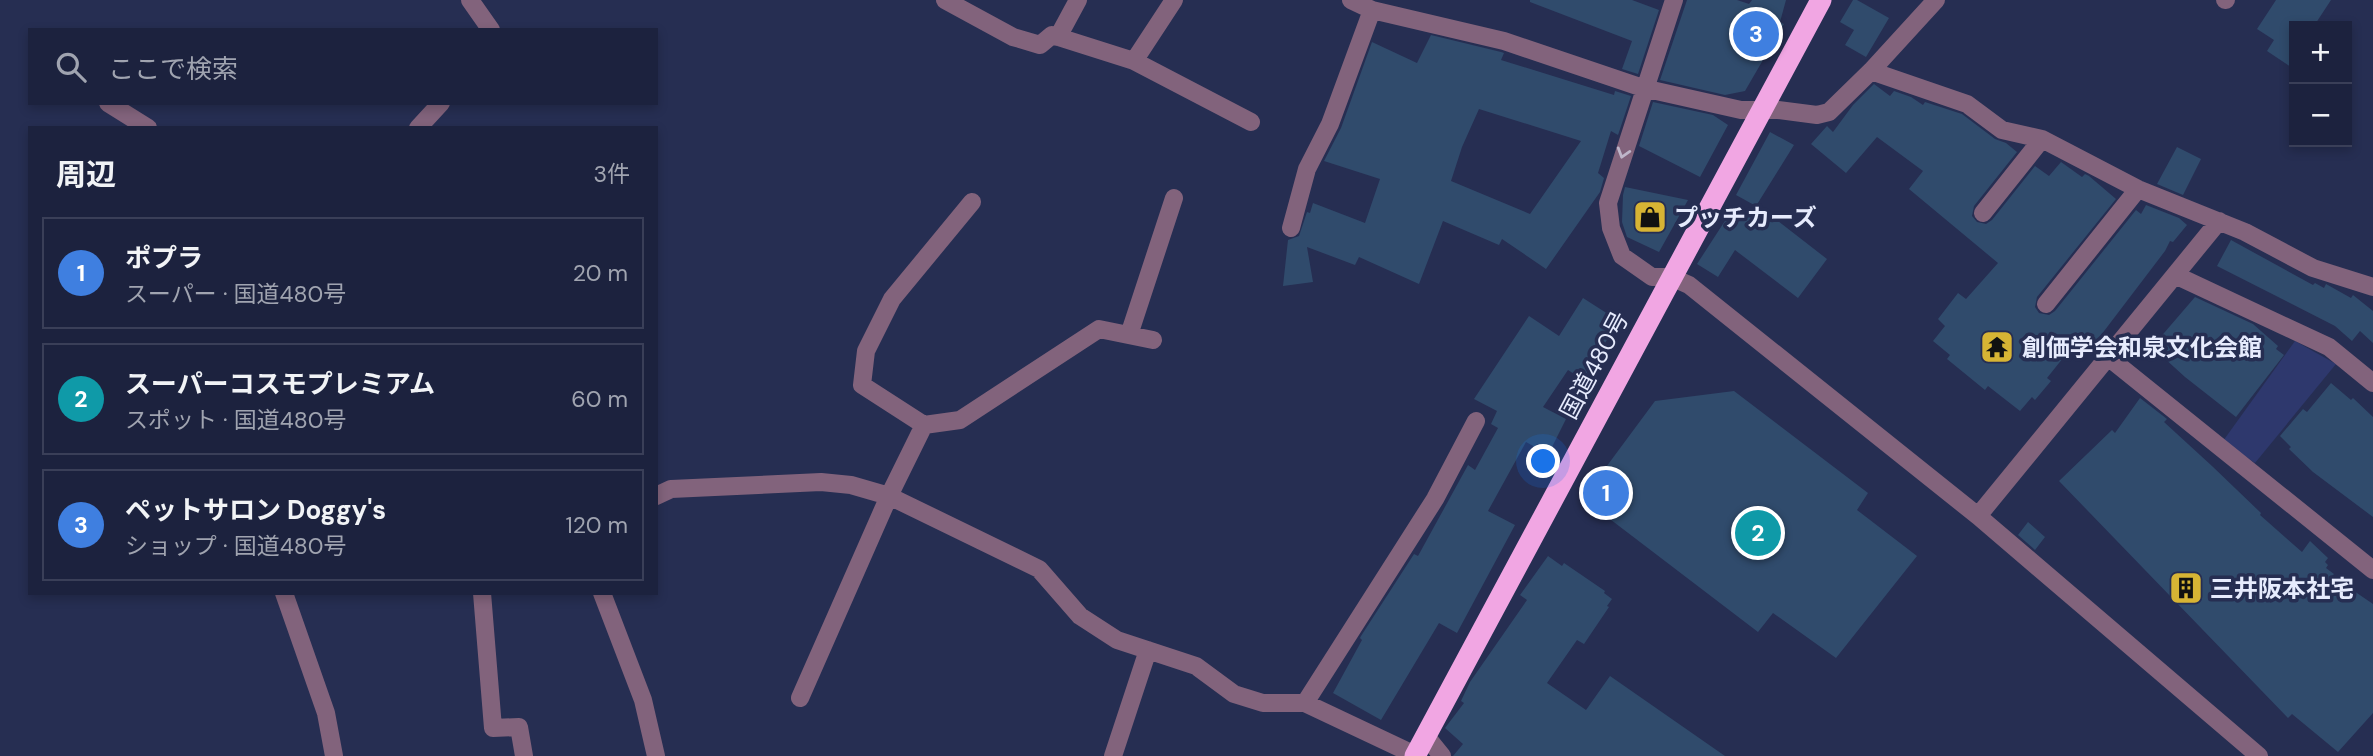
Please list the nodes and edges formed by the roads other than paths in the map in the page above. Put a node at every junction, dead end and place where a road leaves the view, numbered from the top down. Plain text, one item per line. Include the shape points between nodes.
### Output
1 (470, 0) edge
2 (945, 0) edge
3 (1078, 0) edge
4 (1174, 0) edge
5 (1351, 0) edge
6 (1674, 0) edge
7 (1821, 0) edge
8 (1936, 0) edge
9 (1372, 10) junction
10 (490, 28) edge
11 (1058, 37) junction
12 (1133, 61) junction
13 (1871, 71) junction
14 (1643, 88) junction
15 (111, 105) edge
16 (439, 105) edge
17 (1762, 111) junction
18 (1251, 122) dead end
19 (145, 126) edge
20 (420, 126) edge
21 (2042, 139) junction
22 (2138, 189) junction
23 (1174, 198) dead end
24 (972, 202) dead end
25 (1983, 213) dead end
26 (2219, 220) junction
27 (1291, 228) dead end
28 (2175, 275) junction
29 (1671, 277) junction
30 (2373, 287) edge
31 (2046, 304) dead end
32 (1129, 335) junction
33 (1153, 340) dead end
34 (2108, 357) junction
35 (2373, 383) edge
36 (1476, 421) dead end
37 (924, 425) junction
38 (658, 495) edge
39 (889, 496) junction
40 (1978, 516) junction
41 (2373, 570) edge
42 (285, 595) edge
43 (482, 595) edge
44 (603, 595) edge
45 (1148, 650) junction
46 (800, 698) dead end
47 (1305, 703) junction
48 (1425, 736) junction
49 (1415, 755) edge
50 (334, 756) edge
51 (524, 756) edge
52 (656, 756) edge
53 (1113, 756) edge
54 (1442, 756) edge
55 (2259, 756) edge

1 - 10 street
2 - 11 street via 1013,37 1040,45 1052,34
3 - 11 street
4 - 12 street
5 - 9 street
6 - 14 street
7 - 17 highway, 国道480号
8 - 13 street
9 - 14 street via 1504,41
9 - 27 street via 1330,124 1307,169
11 - 12 street
12 - 18 street
13 - 17 street via 1829,113
13 - 21 street via 1967,104 2001,130
14 - 17 street
14 -> 29 street via 1608,203 1611,228 1622,256 1652,277
15 - 19 street
16 - 20 street
17 - 29 highway, 国道480号
21 - 22 street
21 - 25 street
22 - 26 street
22 - 31 street
23 - 32 street
24 - 37 street via 892,299 866,351 862,385
26 - 28 street
26 - 30 street via 2313,268
28 - 34 street
28 - 35 street via 2329,347
29 - 40 street via 1689,285
29 - 48 highway, 国道480号
32 - 33 street
32 - 37 street via 1099,330 960,420
34 - 40 street
34 - 41 street
36 - 47 street via 1435,499
37 - 39 street
38 - 39 street via 671,489 821,482
39 - 45 street via 1039,569 1080,616 1116,640
39 - 46 street
40 - 55 street
42 - 50 street via 326,713
43 - 51 street via 493,728 519,727
44 - 52 street via 643,700
45 - 47 street via 1196,666 1234,694 1263,703
45 - 53 street
47 - 49 street
48 - 49 highway, 国道480号
48 - 54 street

